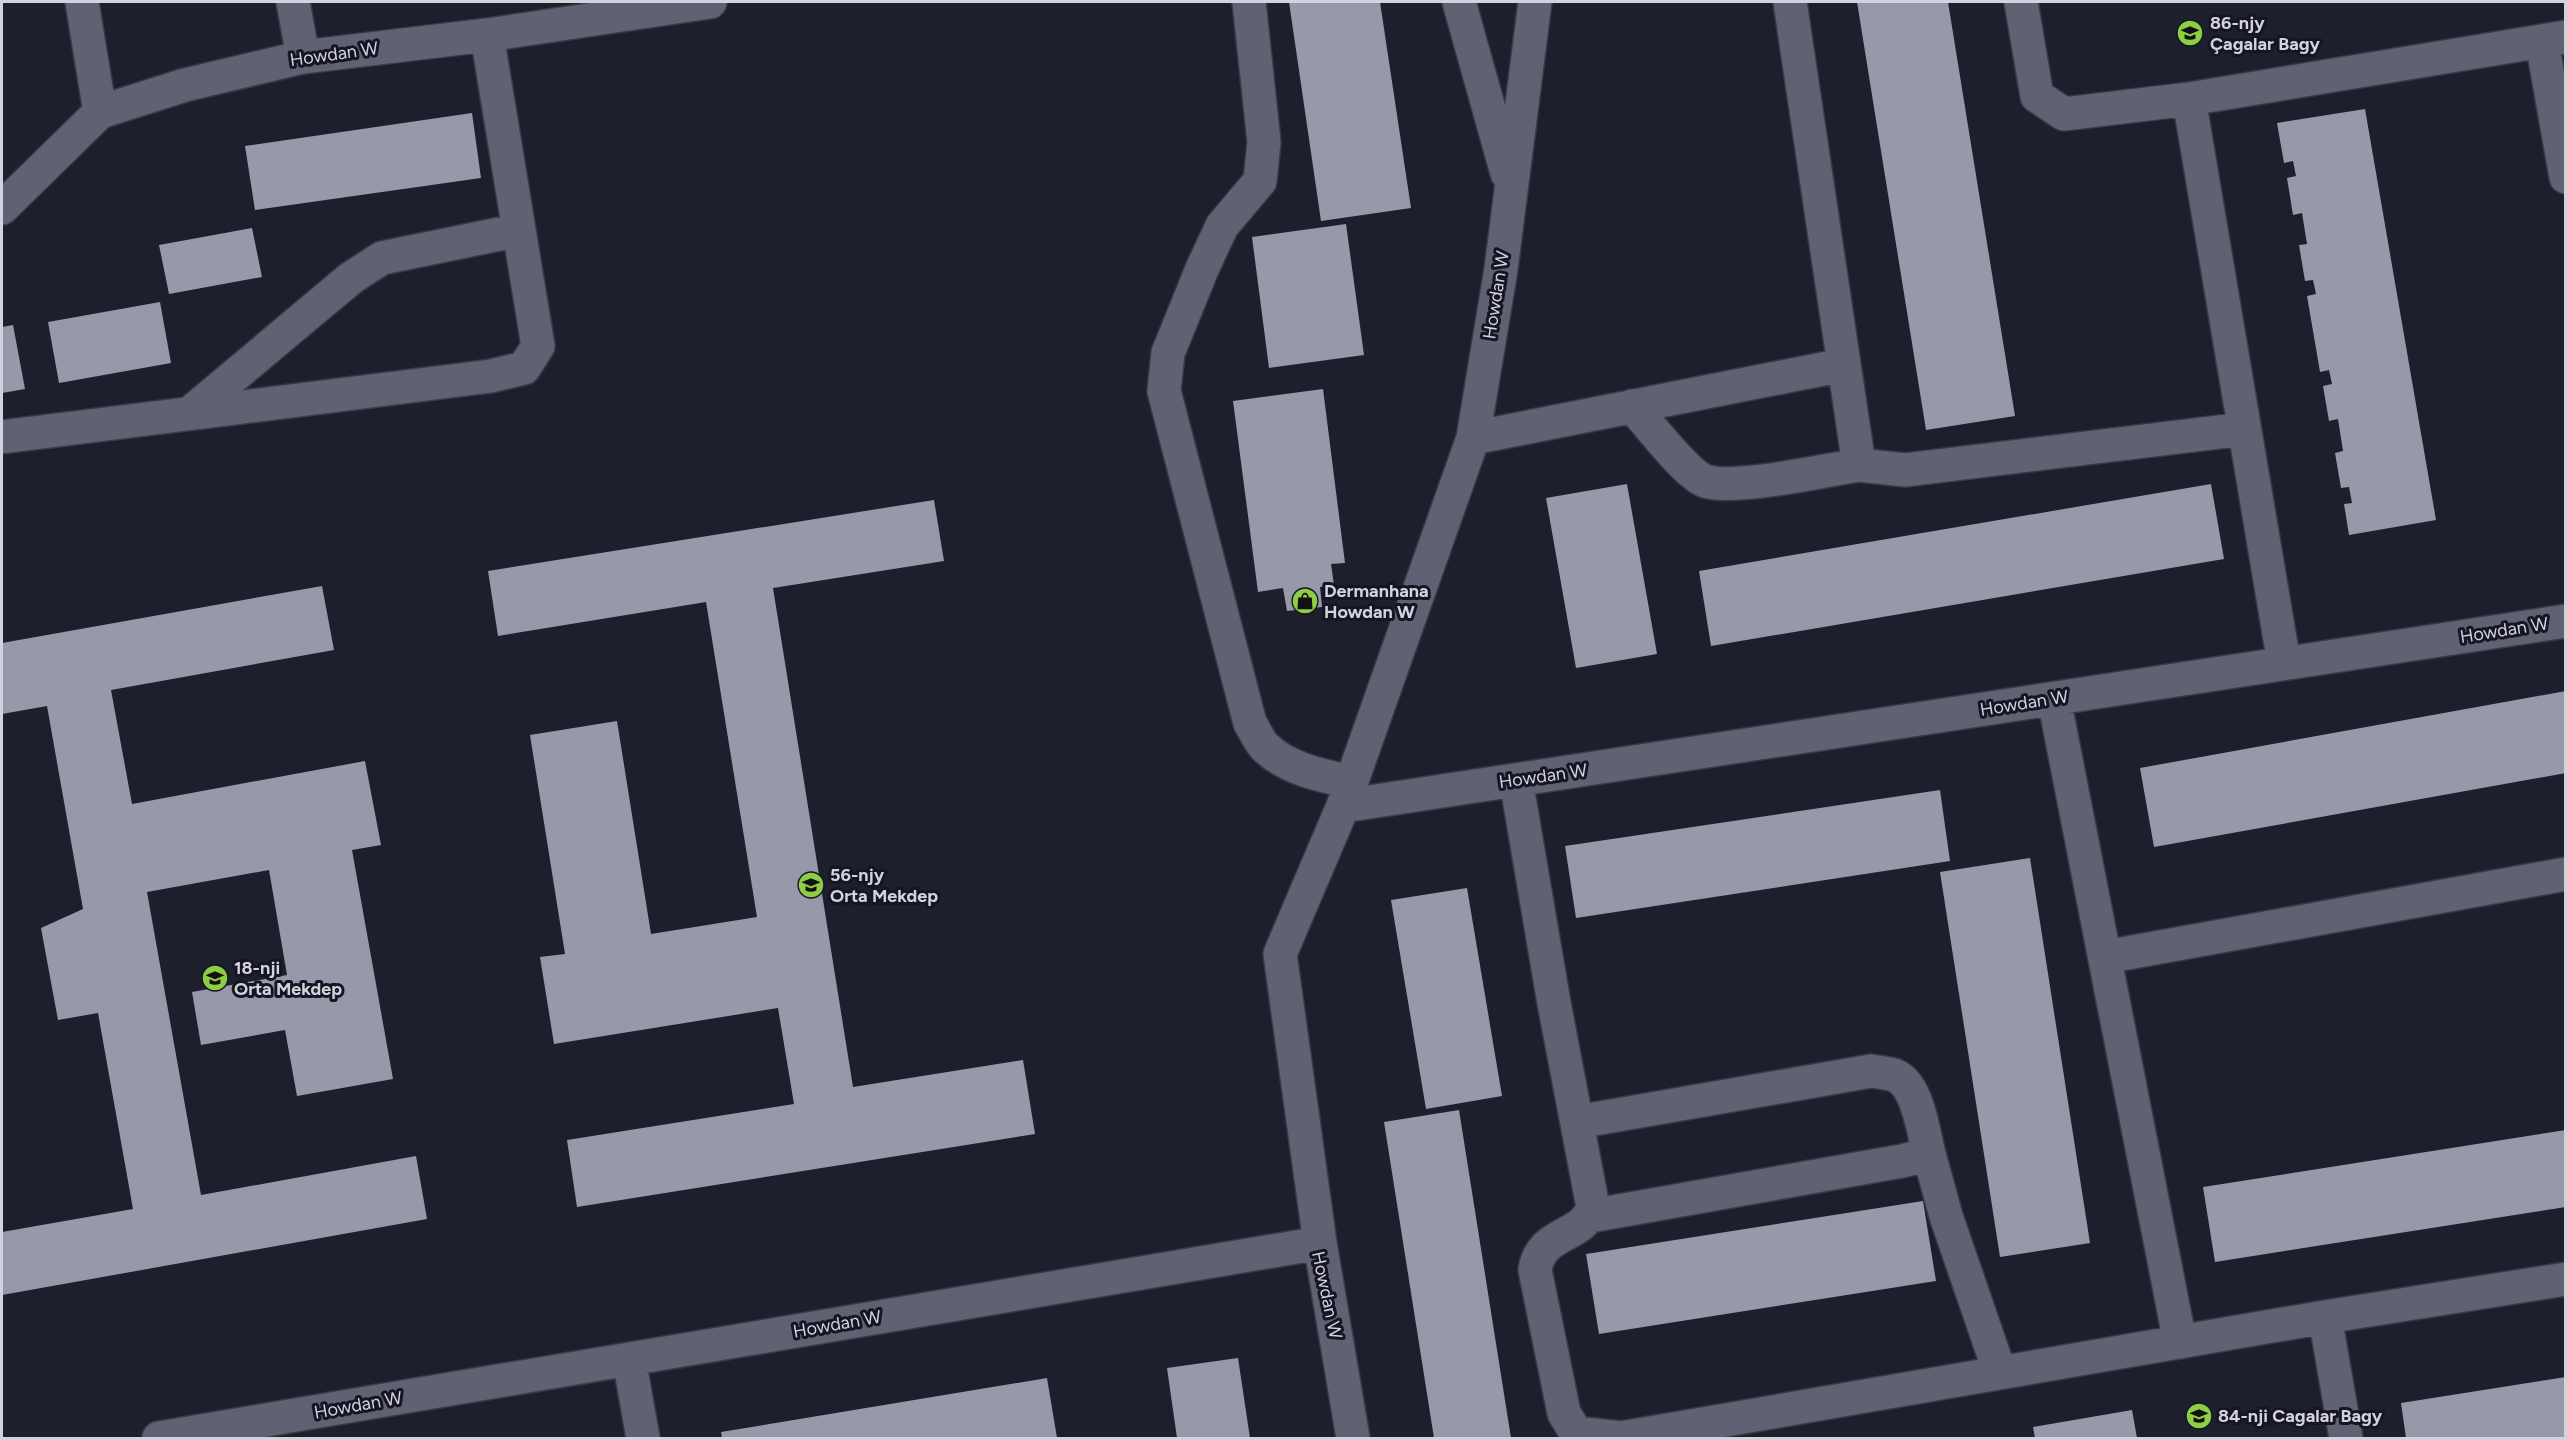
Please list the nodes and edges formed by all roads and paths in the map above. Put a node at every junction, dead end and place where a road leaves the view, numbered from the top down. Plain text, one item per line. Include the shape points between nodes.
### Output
1 (82, 2) edge
2 (293, 2) edge
3 (710, 2) edge
4 (1249, 2) edge
5 (1460, 2) edge
6 (1535, 2) edge
7 (1790, 2) edge
8 (2021, 2) edge
9 (487, 35) junction
10 (2554, 40) edge
11 (303, 57) junction
12 (2189, 99) junction
13 (100, 112) junction
14 (2565, 177) edge
15 (1511, 188) junction
16 (2, 208) edge
17 (519, 230) junction
18 (1843, 365) junction
19 (1632, 406) junction
20 (190, 413) junction
21 (2244, 429) junction
22 (2, 437) edge
23 (1473, 438) junction
24 (1859, 465) junction
25 (2565, 621) edge
26 (2284, 663) junction
27 (2054, 699) junction
28 (1516, 780) junction
29 (1347, 794) junction
30 (2565, 874) edge
31 (2105, 957) junction
32 (1577, 1122) junction
33 (1929, 1154) junction
34 (1590, 1216) junction
35 (1320, 1243) junction
36 (2565, 1279) edge
37 (2325, 1317) junction
38 (2180, 1342) junction
39 (628, 1359) junction
40 (2000, 1373) junction
41 (159, 1438) edge
42 (643, 1438) edge
43 (1353, 1438) edge
44 (1621, 1438) edge
45 (2346, 1438) edge

1 - 13 street
2 - 11 street
3 - 9 street, Howdan W
4 - 29 street via 1264,142 1260,181 1222,226 1202,269 1168,353 1164,390 1250,723 1265,747
5 - 15 street
6 - 15 street, Howdan W
7 - 18 street
8 - 12 street via 2037,96 2064,114
9 - 11 street, Howdan W
9 - 17 street
10 - 12 street
10 - 14 street
11 - 13 street, Howdan W via 185,85
12 - 21 street
13 - 16 street, Howdan W
15 - 23 street, Howdan W
17 - 20 street via 382,258 351,278
17 - 20 street via 538,346 524,368 491,376
18 - 19 street
18 - 24 street
19 - 23 street
19 - 24 street via 1686,467 1704,481 1732,484
20 - 22 street
21 - 24 street via 1916,469
21 - 26 street
23 - 29 street, Howdan W
25 - 26 street, Howdan W
26 - 27 street, Howdan W
27 - 28 street, Howdan W
27 - 31 street
28 - 29 street, Howdan W
28 - 32 street
29 - 35 street via 1280,954
30 - 31 street
31 - 38 street
32 - 33 street via 1871,1071 1895,1076 1908,1085
32 - 34 street via 1593,1207
33 - 34 street
33 - 40 street
34 - 44 street via 1545,1246 1537,1257 1535,1270 1563,1413 1569,1426 1576,1433
35 - 39 street, Howdan W
35 - 43 street, Howdan W
36 - 37 street
37 - 38 street
37 - 45 street
38 - 40 street
39 - 41 street, Howdan W
39 - 42 street
40 - 44 street

